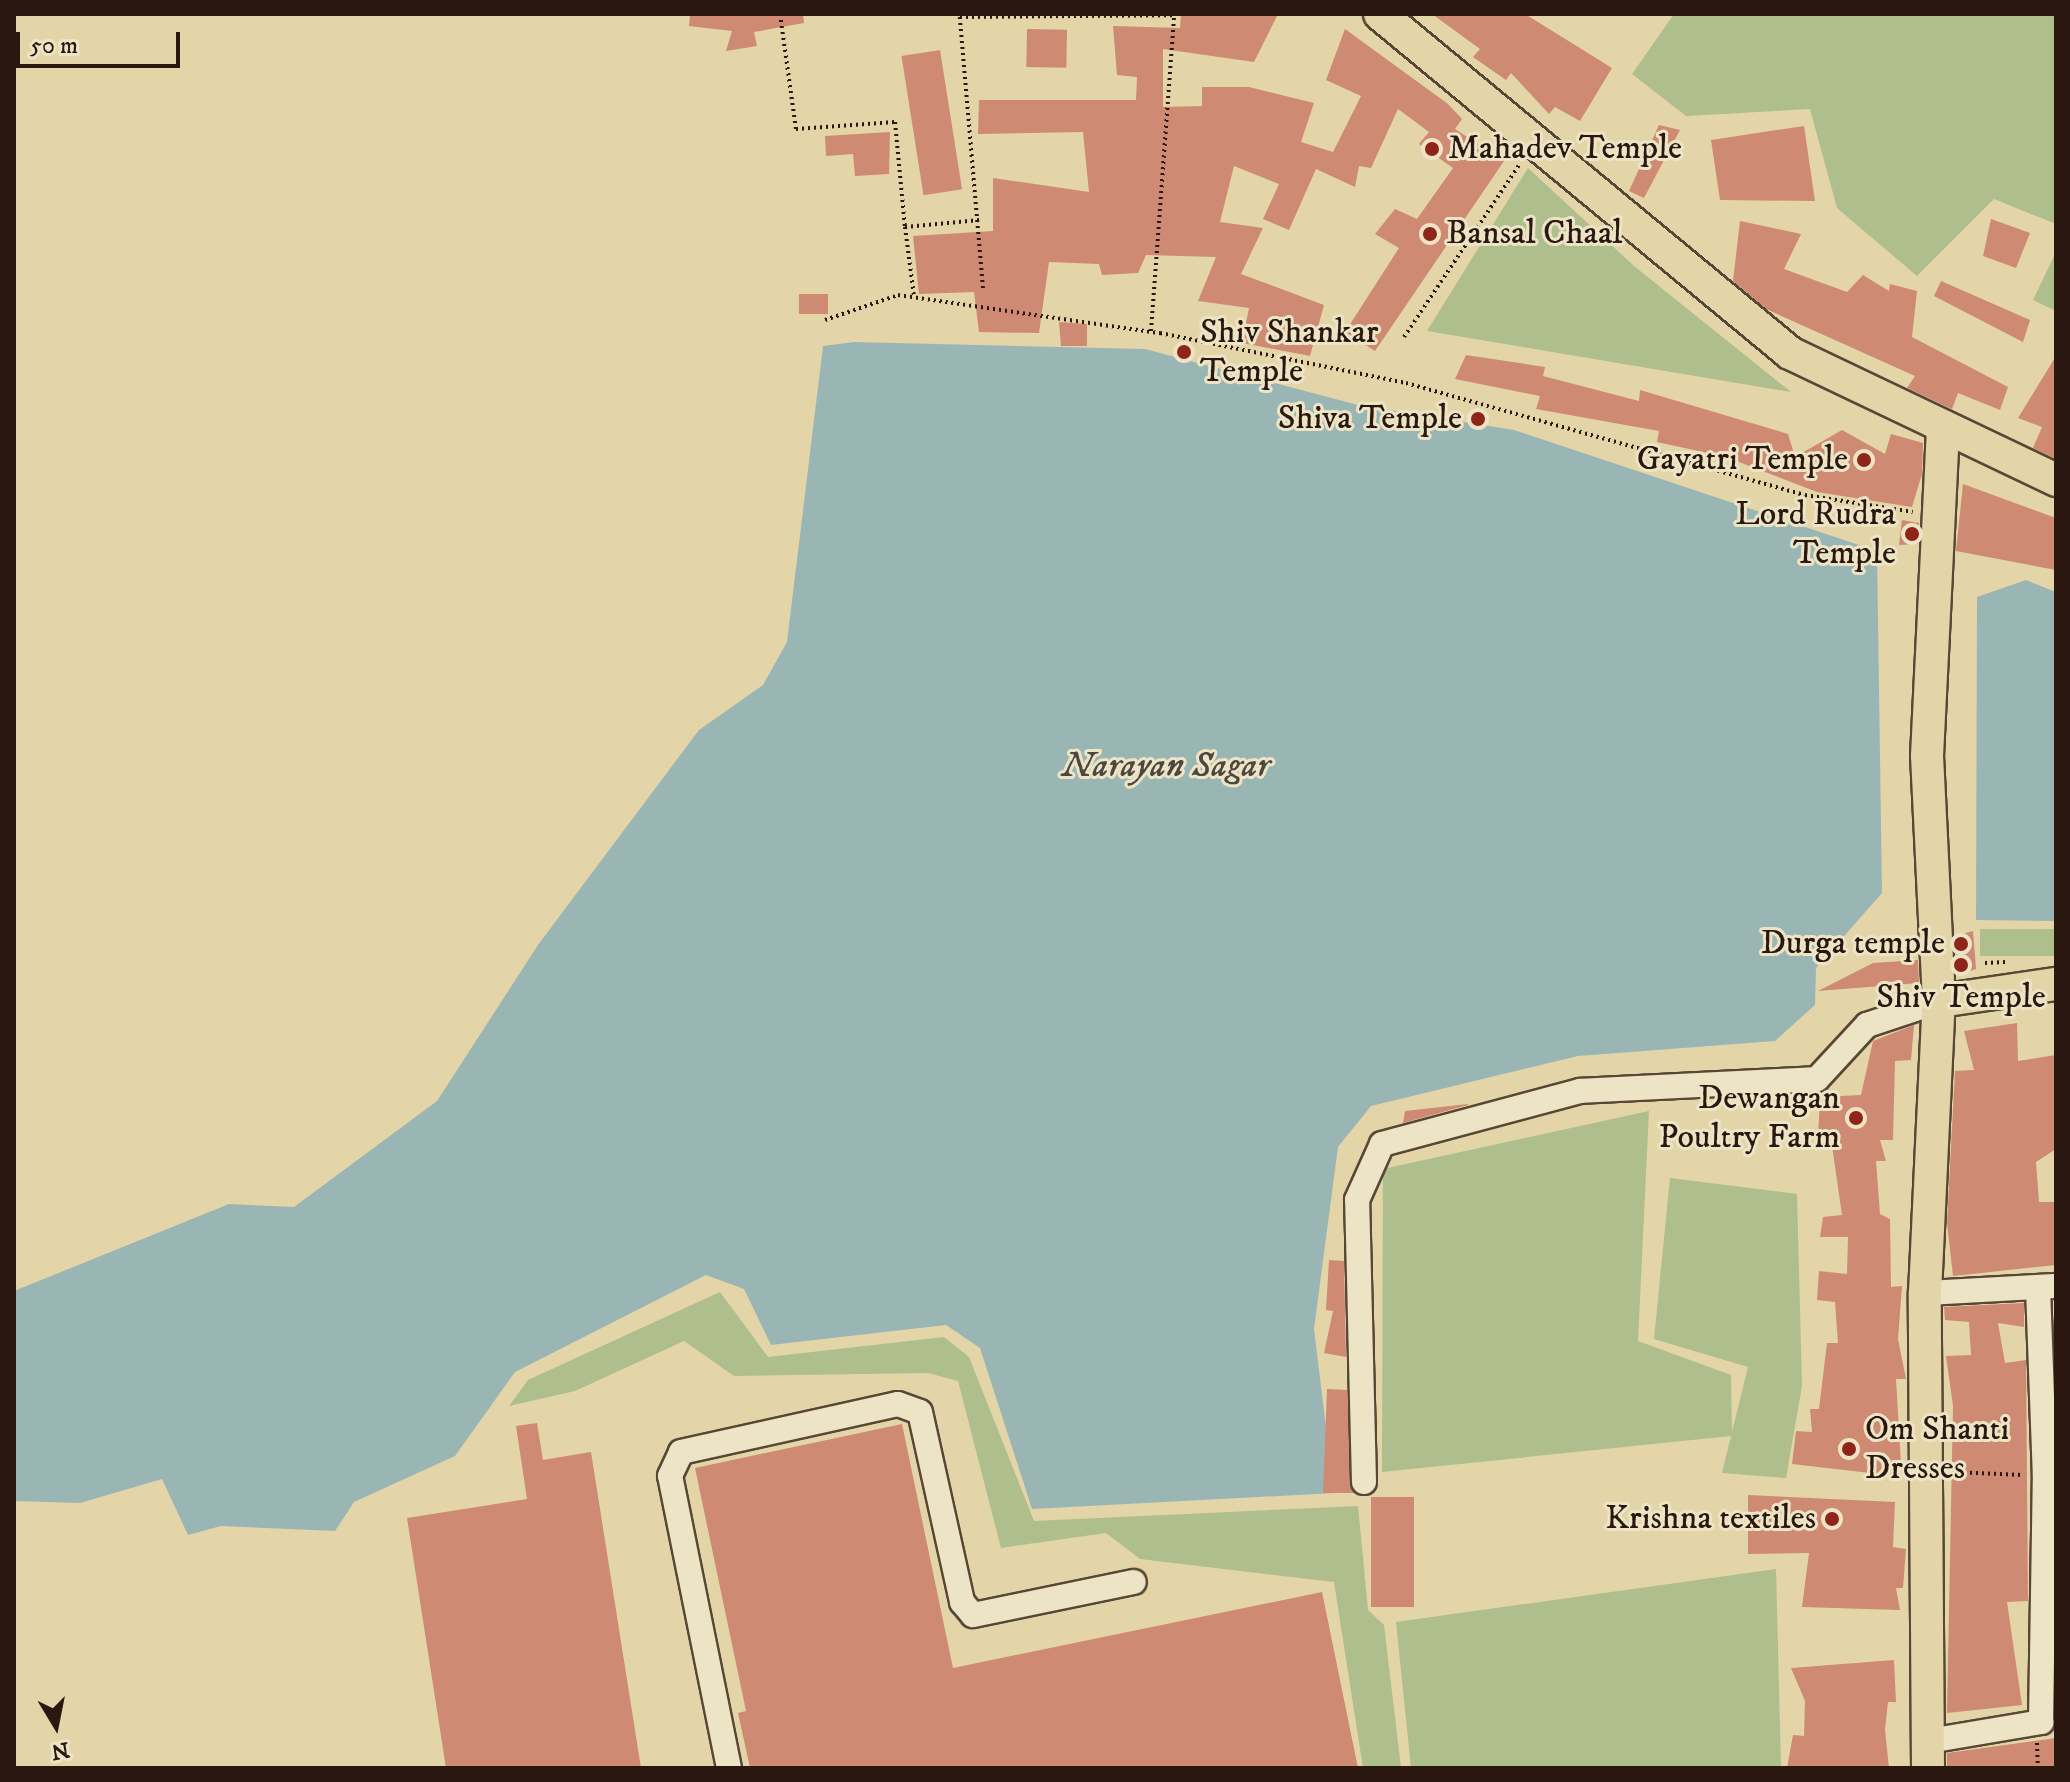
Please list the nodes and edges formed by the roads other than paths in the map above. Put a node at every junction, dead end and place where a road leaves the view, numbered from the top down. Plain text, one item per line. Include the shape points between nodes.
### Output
1 (1387, 17) edge
2 (1943, 427) junction
3 (2056, 480) edge
4 (2056, 984) edge
5 (1939, 1001) junction
6 (2047, 1287) edge
7 (1925, 1293) junction
8 (2050, 1476) edge
9 (1364, 1482) dead end
10 (1134, 1582) dead end
11 (2048, 1721) edge
12 (1928, 1754) edge
13 (729, 1768) edge

1 - 2 main road via 1790,353
2 - 3 main road
2 - 5 main road via 1927,756
4 - 5 main road
5 - 7 main road
5 - 9 street via 1867,1025 1817,1079 1580,1091 1382,1144 1357,1200
6 - 7 street
6 - 8 street
7 - 12 main road
8 - 11 street
10 - 13 street via 973,1615 962,1602 920,1412 898,1404 681,1452 670,1476
11 - 12 street

